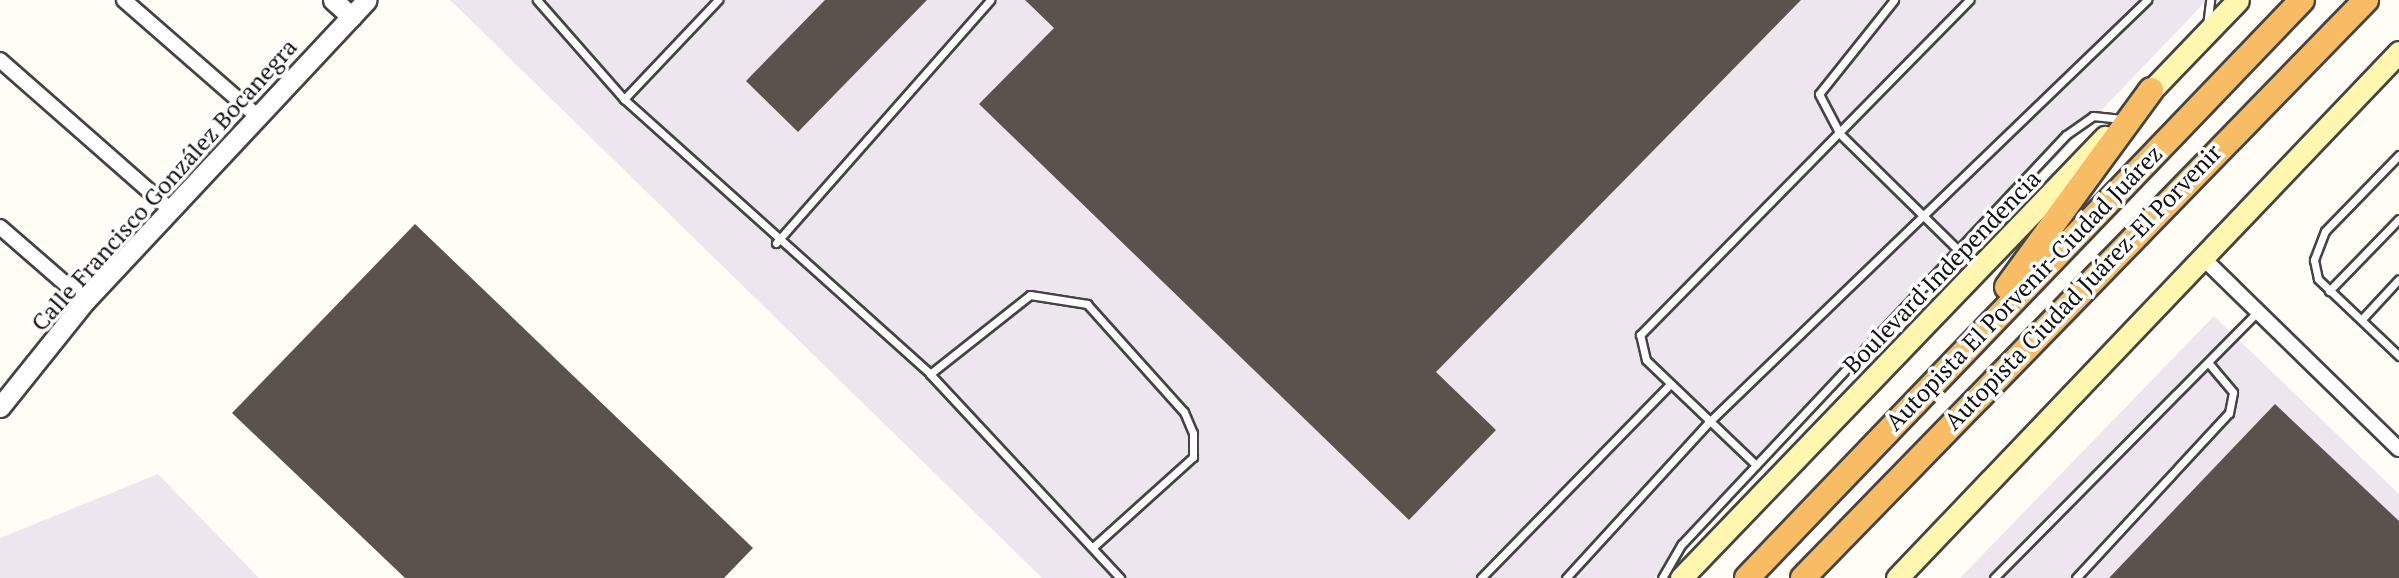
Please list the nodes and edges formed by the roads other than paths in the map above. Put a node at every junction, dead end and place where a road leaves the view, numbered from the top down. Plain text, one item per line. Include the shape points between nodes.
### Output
1 (124, 0) edge
2 (333, 0) edge
3 (367, 0) edge
4 (537, 0) edge
5 (718, 0) edge
6 (990, 0) edge
7 (1894, 0) edge
8 (1969, 0) edge
9 (2147, 0) edge
10 (2210, 0) edge
11 (2238, 0) edge
12 (2302, 0) edge
13 (2366, 0) edge
14 (352, 17) junction
15 (2206, 33) junction
16 (2399, 52) edge
17 (0, 60) edge
18 (2151, 90) junction
19 (624, 99) junction
20 (258, 117) junction
21 (2122, 120) junction
22 (1840, 134) junction
23 (2399, 155) edge
24 (171, 209) junction
25 (1922, 213) junction
26 (2399, 219) edge
27 (0, 227) edge
28 (776, 243) junction
29 (1961, 253) junction
30 (2204, 259) junction
31 (2399, 279) edge
32 (2329, 291) junction
33 (85, 301) junction
34 (2258, 310) junction
35 (2362, 319) junction
36 (2399, 356) edge
37 (1856, 361) junction
38 (1951, 363) junction
39 (2209, 363) junction
40 (930, 374) junction
41 (1876, 379) junction
42 (1670, 384) junction
43 (1, 404) edge
44 (1708, 423) junction
45 (2399, 449) edge
46 (1756, 465) junction
47 (1093, 547) junction
48 (1120, 578) edge
49 (1481, 578) edge
50 (1566, 578) edge
51 (1662, 578) edge
52 (1681, 578) edge
53 (1747, 578) edge
54 (1802, 578) edge
55 (1899, 578) edge
56 (1994, 578) edge
57 (2076, 578) edge

1 - 20 street
2 - 14 street
3 - 14 street, Calle Francisco González Bocanegra
4 - 19 lane
5 - 19 lane
6 - 28 lane
7 - 22 lane via 1824,81 1823,104
8 - 22 lane
9 - 25 lane
10 - 15 lane
11 - 15 main road, Boulevard Independencia
12 - 38 highway, Autopista El Porvenir-Ciudad Juárez
13 - 54 highway, Autopista Ciudad Juárez-El Porvenir
14 - 20 street, Calle Francisco González Bocanegra
15 - 18 main road, Boulevard Independencia
16 - 30 main road
17 - 24 street
18 - 21 main road, Boulevard Independencia
18 - 38 highway
19 - 28 lane
20 - 24 street, Calle Francisco González Bocanegra
21 - 29 lane via 2105,115 2081,122
21 - 41 main road, Boulevard Independencia
22 - 25 lane
22 - 42 lane via 1640,335 1646,360
23 - 32 lane via 2318,240 2314,270
24 - 33 street, Calle Francisco González Bocanegra
25 - 29 lane
25 - 44 lane
26 - 32 lane
27 - 33 street
28 - 40 lane
29 - 37 lane
30 - 34 street
30 - 55 main road
31 - 35 lane
32 - 35 lane
33 - 43 street, Calle Francisco González Bocanegra
34 - 39 lane
34 - 45 street
35 - 36 lane
37 - 41 lane
37 - 46 lane
38 - 53 highway, Autopista El Porvenir-Ciudad Juárez
39 - 56 lane
39 - 57 lane via 2233,392 2229,413
40 - 47 lane
40 - 47 lane via 1030,295 1087,304 1184,411 1193,433 1193,457
41 - 52 main road, Boulevard Independencia
42 - 44 lane
42 - 49 lane
44 - 46 lane
44 - 50 lane
46 - 51 lane via 1682,544
47 - 48 lane

